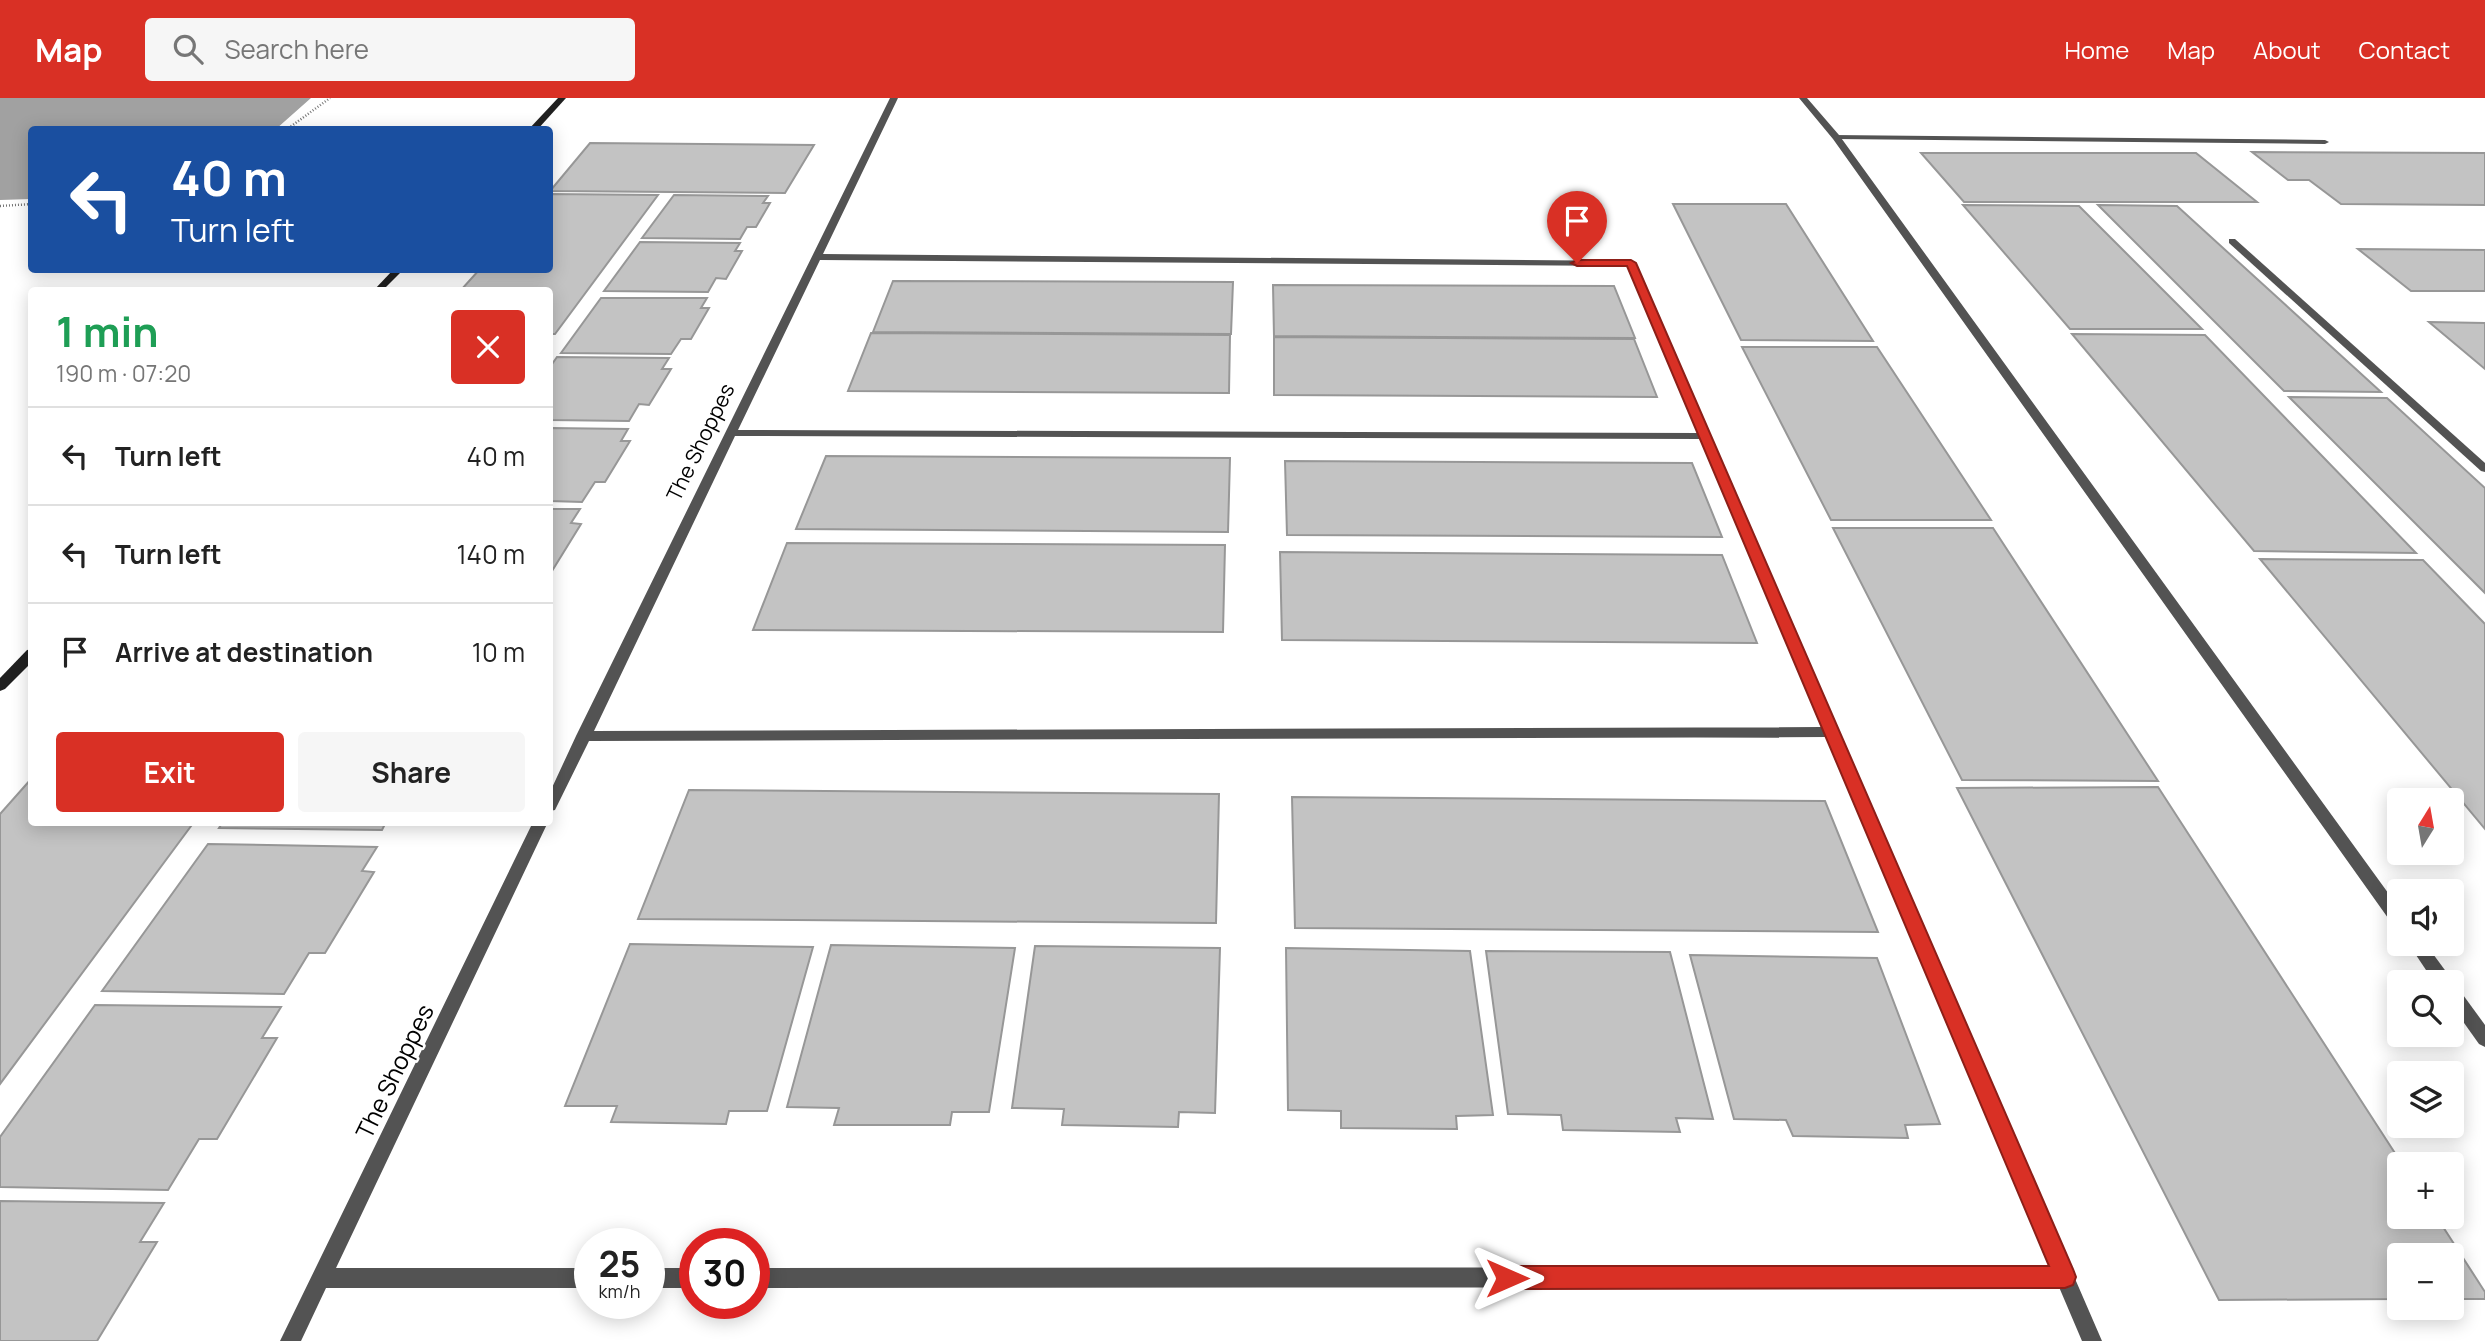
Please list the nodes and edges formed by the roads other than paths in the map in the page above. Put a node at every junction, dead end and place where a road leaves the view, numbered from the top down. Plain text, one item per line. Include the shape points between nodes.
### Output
1 (562, 98) edge
2 (894, 98) edge
3 (1803, 98) edge
4 (535, 126) edge
5 (1836, 137) junction
6 (2325, 142) dead end
7 (2232, 241) dead end
8 (815, 257) junction
9 (395, 273) edge
10 (381, 287) edge
11 (730, 433) junction
12 (1705, 436) junction
13 (2485, 469) edge
14 (28, 657) edge
15 (0, 686) edge
16 (1832, 732) junction
17 (583, 736) junction
18 (553, 800) edge
19 (539, 826) edge
20 (2387, 903) edge
21 (2464, 1010) edge
22 (2485, 1039) edge
23 (2065, 1277) junction
24 (574, 1278) edge
25 (770, 1278) edge
26 (320, 1279) junction
27 (290, 1341) edge
28 (2092, 1341) edge

1 - 4 street
2 - 8 street, The Shoppes
3 - 5 street
5 - 6 street
5 - 20 street
7 - 13 street
8 - 11 street, The Shoppes
8 - 12 street via 1631,263
9 - 10 street
11 - 12 street
11 - 17 street, The Shoppes
12 - 16 street
14 - 15 street
16 - 17 street
16 - 23 street
17 - 18 street, The Shoppes
19 - 26 street, The Shoppes
21 - 22 street
23 - 25 street
23 - 28 street
24 - 26 street
26 - 27 street, The Shoppes

